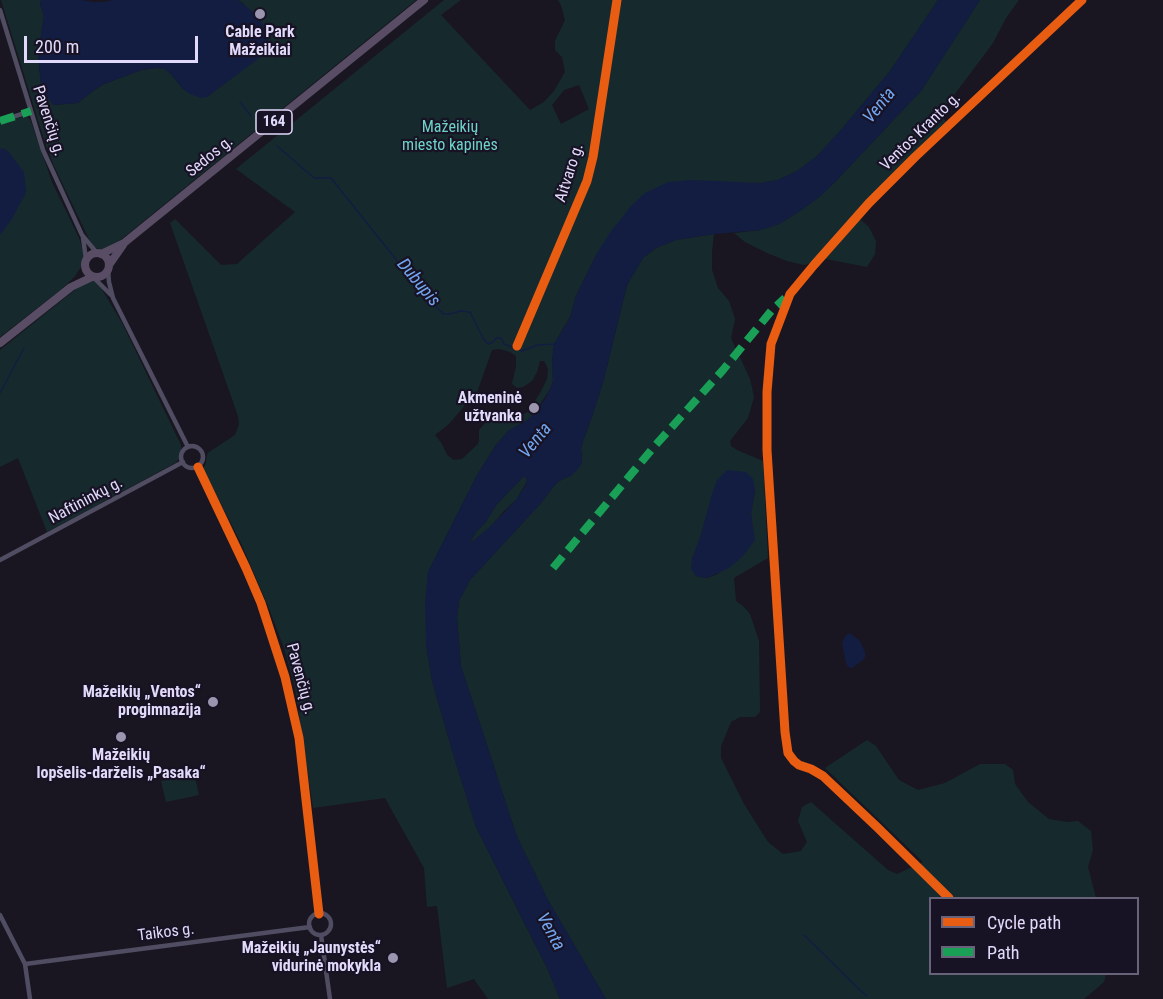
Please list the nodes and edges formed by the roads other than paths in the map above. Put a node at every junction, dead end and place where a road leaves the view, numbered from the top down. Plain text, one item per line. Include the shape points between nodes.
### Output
1 (424, 0) edge
2 (617, 0) edge
3 (1082, 0) edge
4 (0, 10) edge
5 (31, 111) junction
6 (0, 121) edge
7 (82, 235) junction
8 (124, 243) junction
9 (99, 253) junction
10 (85, 263) junction
11 (109, 268) junction
12 (93, 277) junction
13 (71, 287) junction
14 (113, 298) junction
15 (0, 344) edge
16 (517, 346) dead end
17 (188, 447) junction
18 (183, 462) junction
19 (198, 467) junction
20 (0, 560) edge
21 (949, 897) edge
22 (319, 914) junction
23 (0, 915) edge
24 (310, 927) junction
25 (321, 935) junction
26 (25, 964) junction
27 (30, 999) edge
28 (330, 999) edge

1 - 8 main road, Sedos g. / 164
2 - 16 street, Aitvaro g. via 587,181
3 - 21 street, Ventos Kranto g. via 861,212 790,294 771,344 767,450 788,753 799,765 823,776
4 - 5 street, Pavenčių g.
5 - 6 street
5 - 7 street, Pavenčių g. via 43,150
7 - 9 street, Pavenčių g.
7 - 10 street, Pavenčių g.
8 - 9 main road, Sedos g. / 164
8 - 11 main road, Sedos g. / 164
9 - 10 main road, 164 via 91,254
9 - 11 main road via 107,258
10 - 12 main road via 87,273
10 - 13 main road, 164
11 - 12 main road, 164 via 101,277
11 - 14 street
12 - 13 main road, 164
12 - 14 street
13 - 15 main road, 164
14 - 17 street
17 - 18 street via 182,455
17 - 19 street via 202,452
18 - 19 street via 188,467
18 - 20 street, Naftininkų g.
19 - 22 street, Pavenčių g. via 254,585 285,677 299,738
22 - 24 street via 312,918
22 - 25 street via 327,916 331,924 327,933
23 - 26 street
24 - 25 street
24 - 26 street, Taikos g.
25 - 28 street
26 - 27 street

